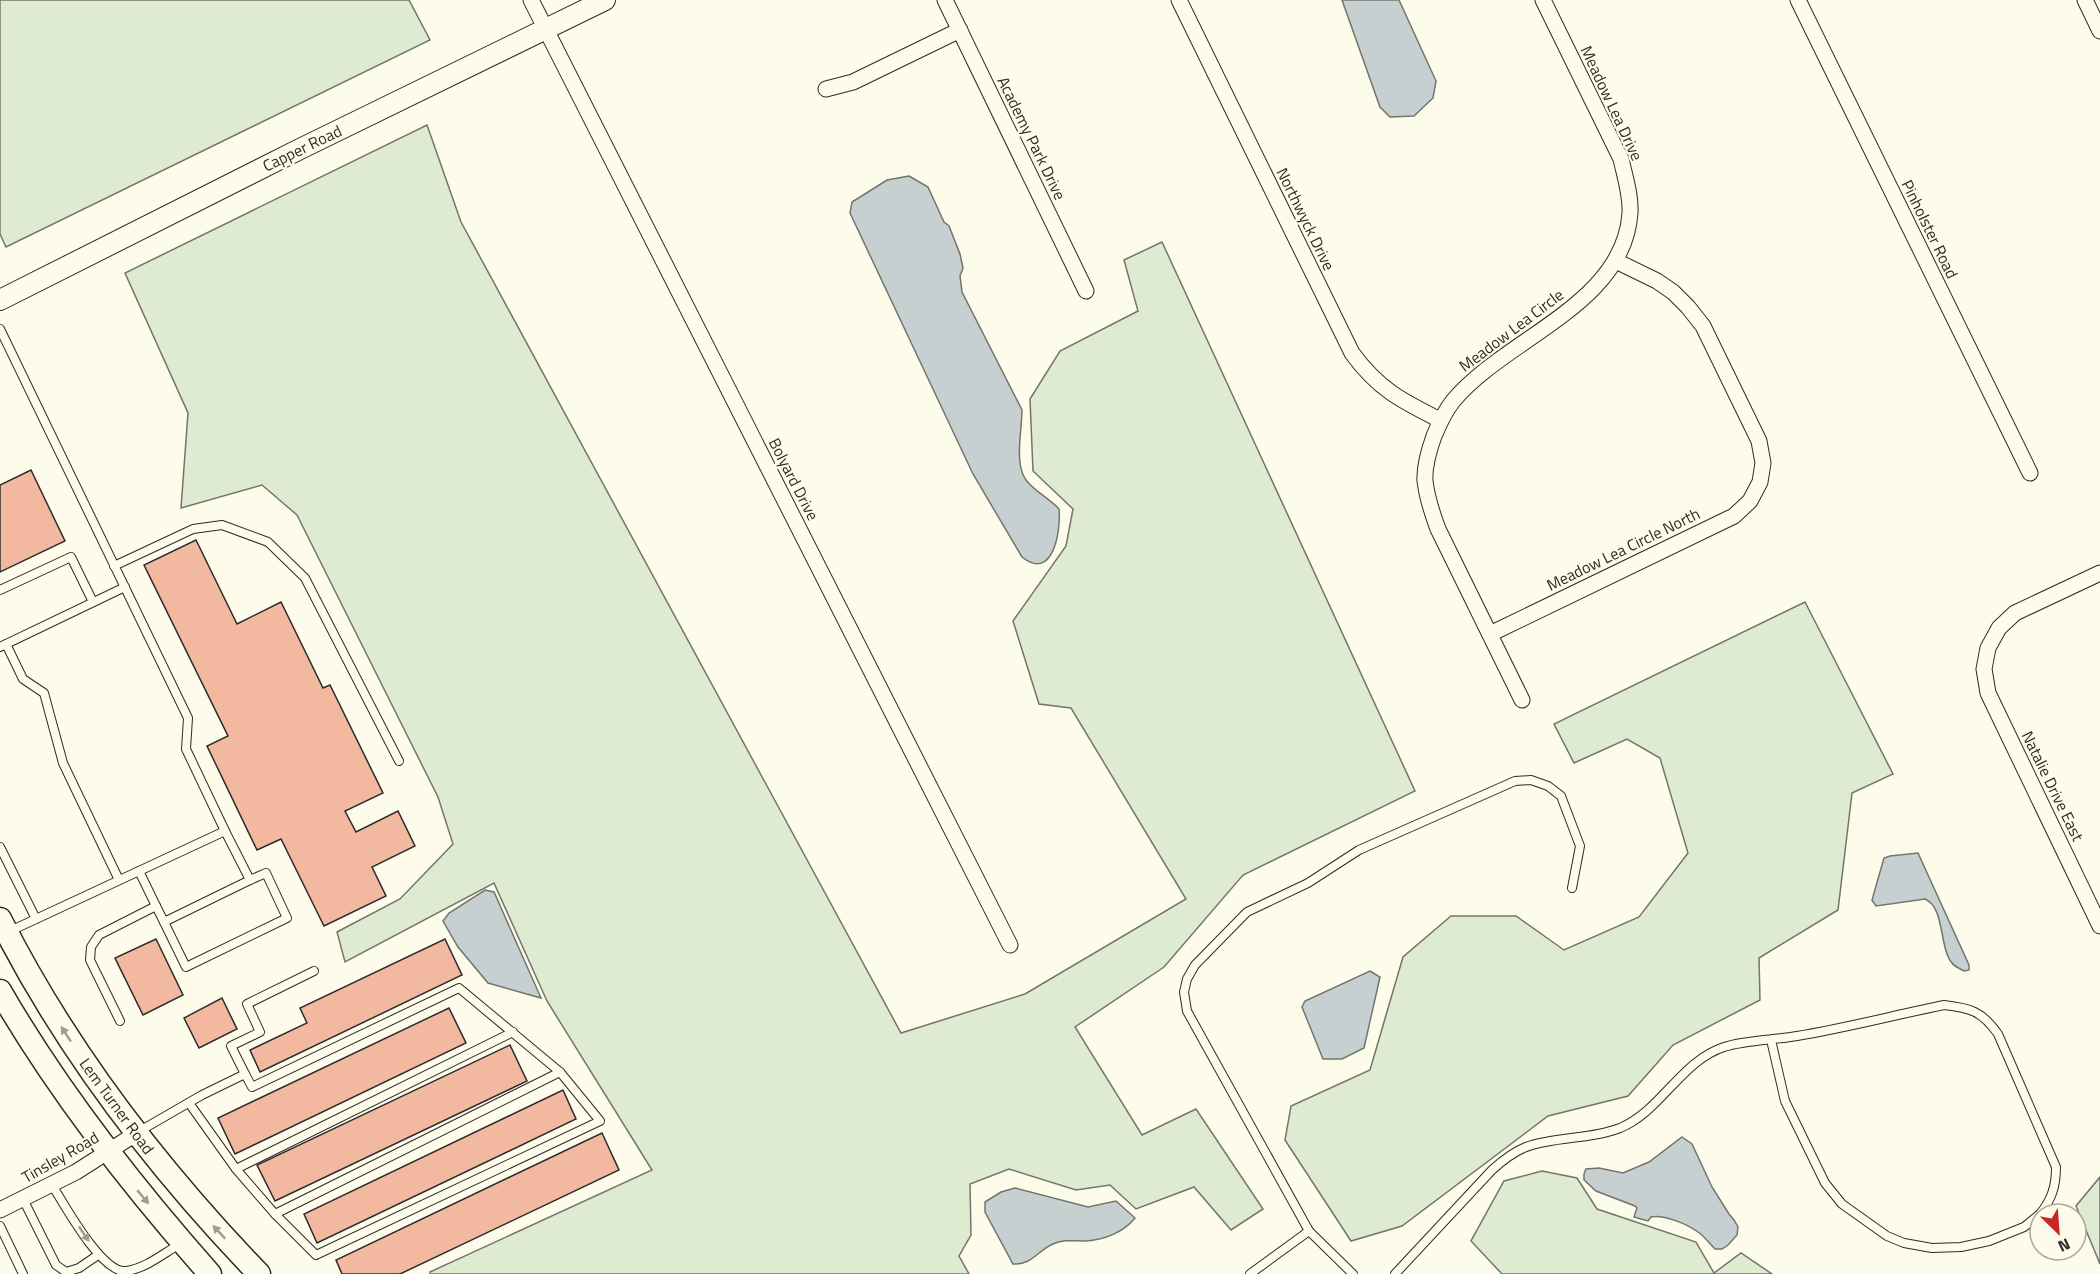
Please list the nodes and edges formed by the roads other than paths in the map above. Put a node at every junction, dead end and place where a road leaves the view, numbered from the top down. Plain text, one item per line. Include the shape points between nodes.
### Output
1 (531, 0) edge
2 (605, 0) edge
3 (945, 0) edge
4 (1179, 0) edge
5 (1543, 0) edge
6 (1798, 0) edge
7 (2085, 0) edge
8 (546, 29) junction
9 (960, 30) junction
10 (2100, 32) edge
11 (826, 89) dead end
12 (1616, 261) junction
13 (1086, 291) dead end
14 (0, 300) edge
15 (0, 329) edge
16 (1440, 420) junction
17 (2030, 473) dead end
18 (114, 566) junction
19 (2100, 573) edge
20 (125, 587) junction
21 (0, 590) edge
22 (93, 602) junction
23 (1490, 634) junction
24 (3, 646) edge
25 (1522, 700) dead end
26 (399, 761) dead end
27 (225, 831) junction
28 (0, 847) edge
29 (139, 871) junction
30 (119, 880) junction
31 (250, 880) junction
32 (1572, 888) dead end
33 (156, 906) junction
34 (36, 919) junction
35 (164, 922) junction
36 (2100, 926) edge
37 (2, 929) edge
38 (1010, 945) dead end
39 (314, 971) dead end
40 (0, 991) edge
41 (120, 1021) dead end
42 (513, 1032) junction
43 (1771, 1040) junction
44 (560, 1072) junction
45 (245, 1074) junction
46 (189, 1103) junction
47 (137, 1133) junction
48 (107, 1151) junction
49 (236, 1169) junction
50 (52, 1185) junction
51 (23, 1199) junction
52 (2049, 1202) edge
53 (0, 1210) edge
54 (274, 1214) junction
55 (2028, 1224) edge
56 (0, 1226) edge
57 (1309, 1231) junction
58 (183, 1243) junction
59 (98, 1255) junction
60 (24, 1274) edge
61 (210, 1274) edge
62 (259, 1274) edge
63 (1250, 1274) edge
64 (1353, 1274) edge
65 (1395, 1274) edge

1 - 8 street, Bolyard Drive
2 - 8 street, Capper Road
3 - 9 street, Academy Park Drive
4 - 16 street, Northwyck Drive via 1352,353 1384,389
5 - 12 street, Meadow Lea Drive via 1621,159 1630,213
6 - 17 street, Pinholster Road
7 - 10 street
8 - 14 street, Capper Road
8 - 38 street, Bolyard Drive
9 - 11 street via 854,82
9 - 13 street, Academy Park Drive
12 - 16 street, Meadow Lea Circle via 1585,296 1470,383
12 - 23 street, Meadow Lea Circle North via 1673,292 1703,326 1759,441 1763,463 1760,482 1750,501 1734,516
15 - 18 lane
16 - 23 street, Meadow Lea Circle via 1428,451 1425,479 1429,505
18 - 20 lane
18 - 26 lane via 193,529 222,525 268,542 305,578
19 - 36 street, Natalie Drive East via 2015,613 1999,628 1988,648 1984,669 1988,693
20 - 22 lane
20 - 27 lane via 188,718 186,749
21 - 22 lane via 71,557
22 - 24 lane
23 - 25 street
24 - 30 lane via 23,679 44,693 63,763
27 - 29 lane
27 - 31 lane
28 - 34 lane
29 - 30 lane
29 - 33 lane
30 - 34 lane
31 - 35 lane
31 - 35 lane via 266,873 287,918 186,967
32 - 57 lane via 1580,846 1561,796 1531,780 1515,781 1359,850 1308,883 1247,912 1195,965 1184,992 1187,1011
33 - 35 lane
33 - 41 lane via 99,935 91,947 90,960
34 - 37 lane
47 -> 37 main road, Lem Turner Road via 61,1026
39 - 45 lane via 247,1004 260,1032 231,1046
40 - 48 main road, Lem Turner Road
42 - 44 lane
42 - 45 lane via 459,988 252,1088
42 - 49 lane
43 - 52 lane via 1944,1005 1968,1008 1988,1019 2056,1167 2053,1196
43 - 55 lane via 1785,1101 1825,1183 1842,1204 1887,1236 1932,1248 1989,1241
43 - 65 lane via 1725,1047 1710,1054 1623,1126 1598,1136 1541,1143 1508,1157
44 - 54 lane
44 - 54 lane via 600,1121 316,1254
45 - 46 lane
46 - 47 lane
46 - 49 lane
47 - 48 street, Tinsley Road
62 -> 47 main road, Lem Turner Road via 195,1206
48 - 50 street, Tinsley Road
48 -> 58 main road, Lem Turner Road
49 - 54 lane
50 - 51 street, Tinsley Road
50 -> 59 lane
51 - 53 street, Tinsley Road
51 - 59 lane via 56,1265 66,1272
56 - 60 lane
57 - 63 lane
57 - 64 lane
58 - 59 lane via 137,1269 123,1272
58 - 61 main road, Lem Turner Road

